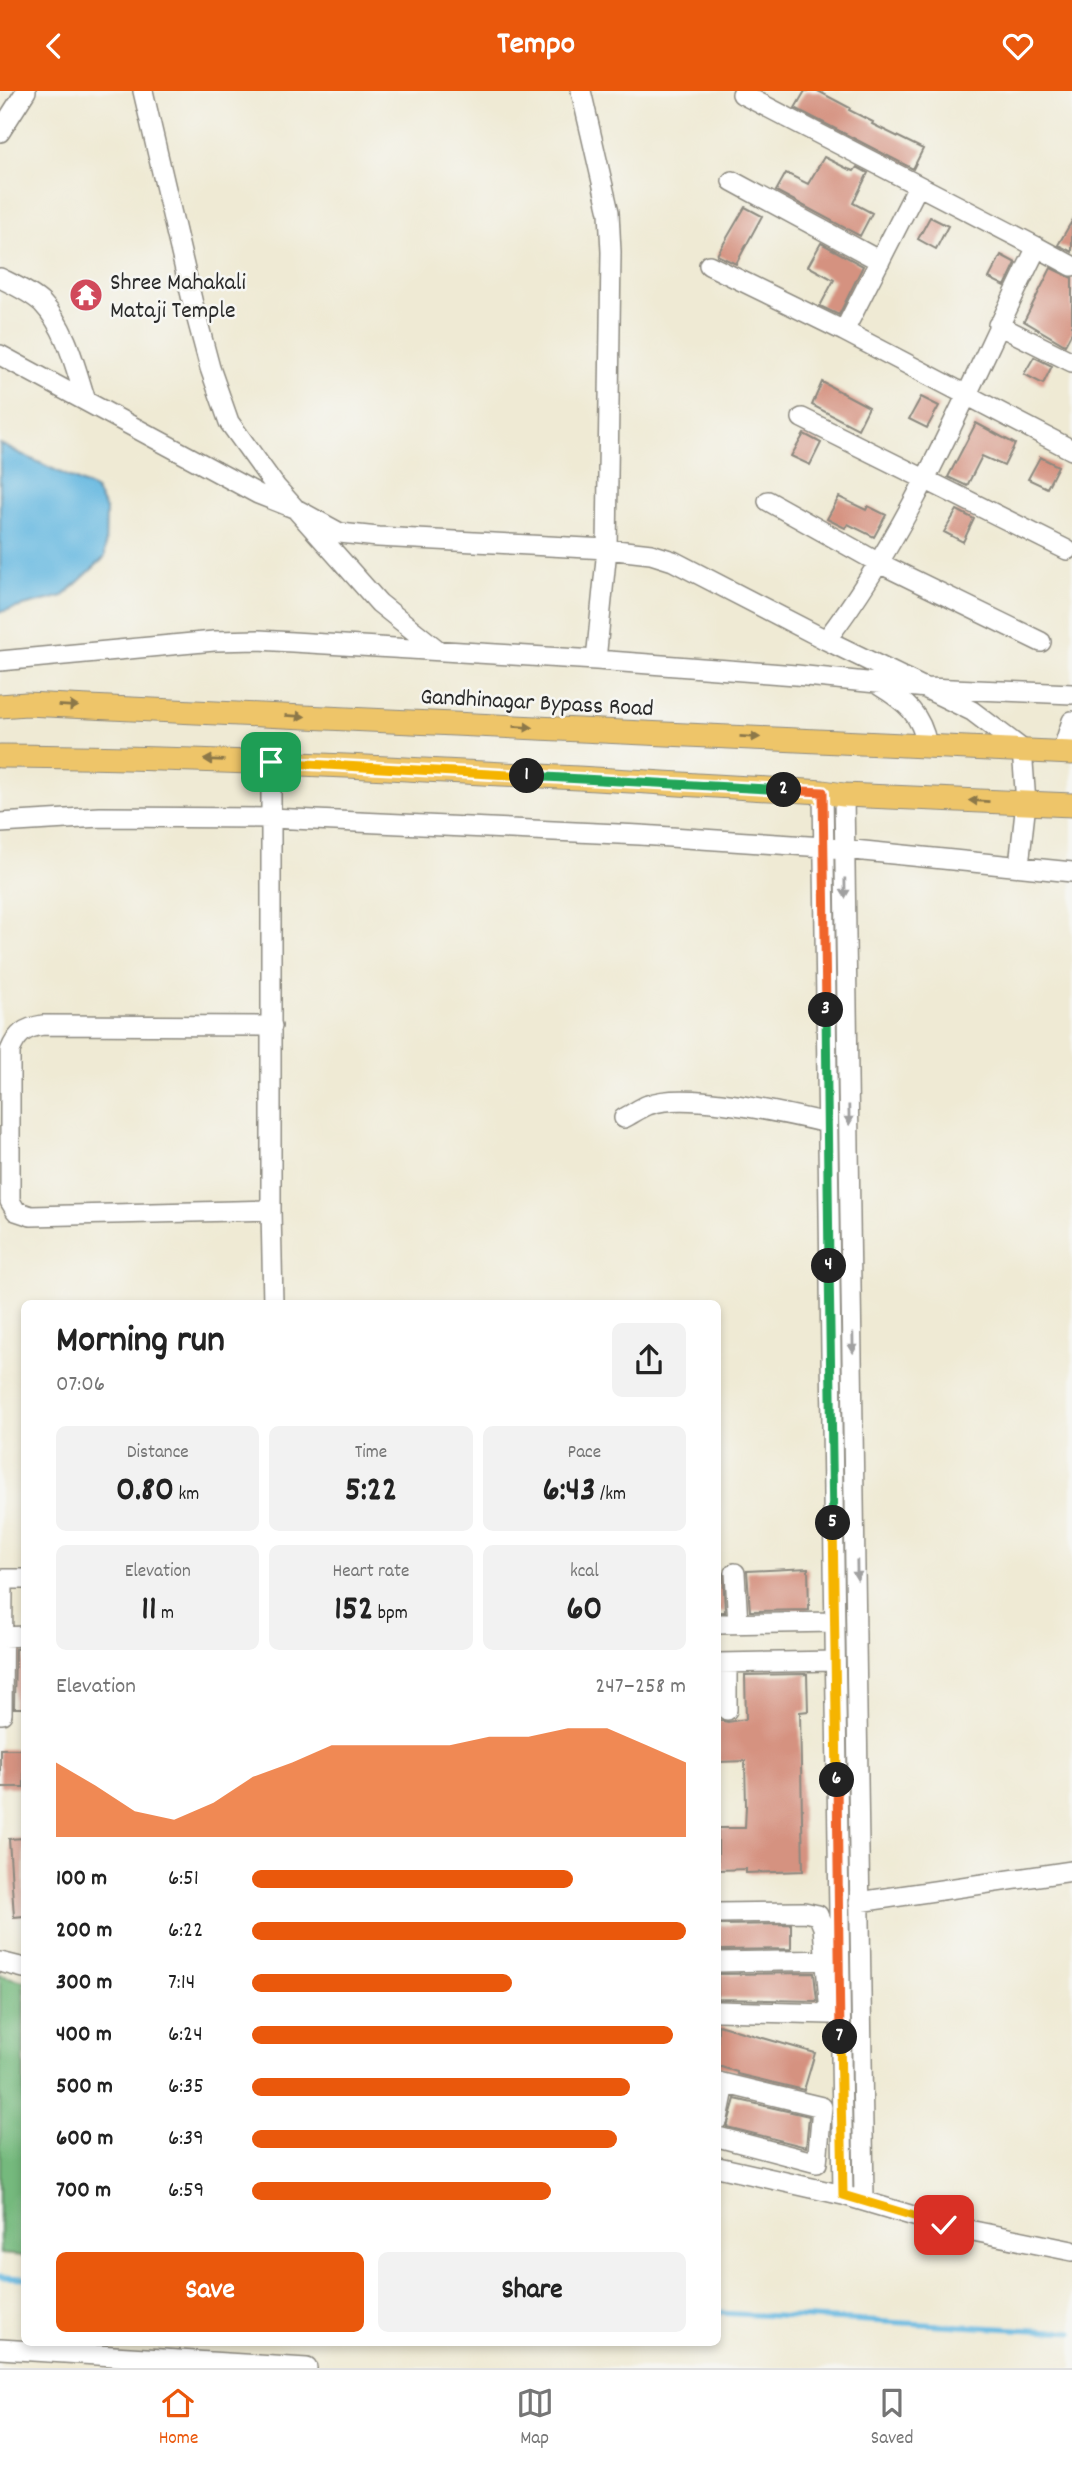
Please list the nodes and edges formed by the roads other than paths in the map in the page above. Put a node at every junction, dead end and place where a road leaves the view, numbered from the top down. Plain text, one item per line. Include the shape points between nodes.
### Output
1 (26, 91) edge
2 (143, 91) edge
3 (581, 91) edge
4 (742, 94) dead end
5 (0, 132) edge
6 (732, 181) dead end
7 (918, 186) junction
8 (1037, 247) junction
9 (880, 261) junction
10 (709, 265) dead end
11 (1072, 266) edge
12 (0, 278) edge
13 (998, 325) junction
14 (844, 331) junction
15 (0, 355) edge
16 (1072, 362) edge
17 (965, 395) junction
18 (86, 401) junction
19 (802, 418) dead end
20 (1072, 450) edge
21 (923, 480) junction
22 (768, 501) dead end
23 (296, 509) junction
24 (607, 549) junction
25 (1068, 550) dead end
26 (879, 563) junction
27 (826, 640) junction
28 (1041, 642) dead end
29 (439, 651) junction
30 (596, 660) junction
31 (0, 661) edge
32 (873, 682) junction
33 (926, 688) junction
34 (1072, 694) edge
35 (0, 706) edge
36 (1072, 721) edge
37 (927, 745) junction
38 (1022, 749) junction
39 (1067, 752) edge
40 (0, 756) edge
41 (271, 762) junction
42 (834, 794) junction
43 (1026, 803) junction
44 (1072, 805) edge
45 (271, 818) junction
46 (0, 823) edge
47 (824, 847) junction
48 (845, 849) junction
49 (1019, 865) junction
50 (1072, 872) edge
51 (272, 1026) junction
52 (624, 1118) dead end
53 (827, 1123) junction
54 (271, 1210) junction
55 (273, 1300) edge
56 (735, 1573) dead end
57 (21, 1579) edge
58 (834, 1622) junction
59 (721, 1624) edge
60 (738, 1624) junction
61 (21, 1636) edge
62 (3, 1637) junction
63 (835, 1661) junction
64 (722, 1663) edge
65 (727, 1710) dead end
66 (0, 1714) edge
67 (1072, 1871) edge
68 (859, 1902) junction
69 (721, 1913) edge
70 (832, 1960) junction
71 (0, 1962) edge
72 (721, 1962) edge
73 (21, 1967) edge
74 (721, 2011) edge
75 (721, 2083) edge
76 (721, 2138) edge
77 (721, 2168) edge
78 (843, 2195) junction
79 (864, 2201) junction
80 (1072, 2251) edge
81 (0, 2349) edge
82 (307, 2368) edge

1 - 5 street
2 - 23 street via 193,304 229,422
3 - 24 street via 609,212
4 - 7 street
6 - 9 street
7 - 8 street
7 - 9 street
8 - 11 street
8 - 13 street
9 - 14 street
10 - 14 street
12 - 18 street via 40,301 52,315 70,351
13 - 16 street
13 - 17 street
14 - 17 street
15 - 18 street
17 - 20 street
17 - 21 street
18 - 23 street via 258,494
19 - 21 street
21 - 25 street
21 - 26 street
22 - 26 street
23 - 24 street via 340,533
23 - 29 street via 379,603
24 - 27 street via 673,561
24 - 30 street
26 - 27 street
26 - 28 street
27 - 33 street
29 - 30 street
29 - 31 street via 214,641
30 - 32 street
32 - 33 street
32 - 37 street via 904,700 923,726
33 - 34 street
33 - 38 street via 972,711
35 -> 37 main road, Gandhinagar Bypass Road
36 - 39 street
37 - 38 main road, Gandhinagar Bypass Road
38 - 39 main road, Gandhinagar Bypass Road
38 - 43 street
41 -> 40 main road
41 - 42 main road
41 - 45 street
43 -> 42 main road
42 - 47 street
42 - 48 street
43 - 44 main road
43 - 49 street
45 - 46 street via 100,817
45 - 47 street
45 - 51 street
47 - 48 street
47 - 53 street
48 - 49 street
48 -> 68 street
49 - 50 street
51 - 54 street
51 - 54 street via 43,1025 17,1035 10,1051 10,1201 16,1211 31,1216
52 - 53 street via 650,1104 685,1100
53 - 58 street
54 - 55 street
56 - 60 street
57 - 62 street via 3,1579
58 - 60 street
58 - 63 street
59 - 60 street
61 - 62 street
62 - 66 street
63 - 64 street
63 - 70 street
64 - 65 street
67 - 68 street
68 - 79 street
69 - 70 street via 818,1915
70 - 72 street
70 - 74 street via 830,2014
70 - 78 street
71 - 73 street
75 - 76 street via 822,2108 817,2163
77 - 78 street
78 - 79 street
79 - 80 street via 944,2225
81 - 82 street

